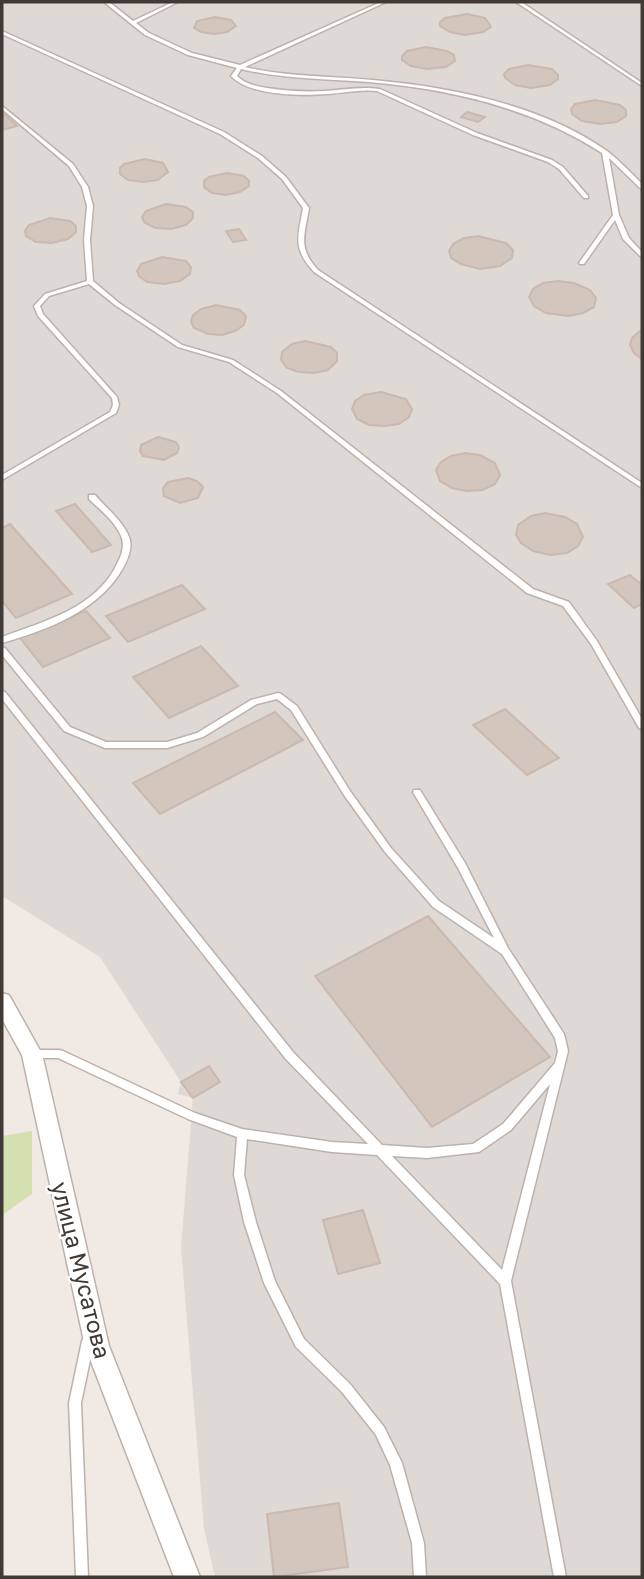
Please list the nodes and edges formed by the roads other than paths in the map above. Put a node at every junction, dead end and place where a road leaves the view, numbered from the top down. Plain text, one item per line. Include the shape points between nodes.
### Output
1 (106, 2) edge
2 (176, 2) edge
3 (384, 2) edge
4 (512, 2) edge
5 (518, 2) edge
6 (524, 7) junction
7 (133, 23) junction
8 (2, 33) edge
9 (240, 68) junction
10 (642, 85) edge
11 (2, 107) edge
12 (605, 153) junction
13 (642, 187) edge
14 (586, 197) dead end
15 (616, 215) junction
16 (642, 255) edge
17 (582, 263) dead end
18 (90, 282) junction
19 (2, 478) edge
20 (642, 486) edge
21 (92, 497) dead end
22 (2, 640) edge
23 (2, 650) edge
24 (2, 694) edge
25 (642, 726) edge
26 (417, 792) dead end
27 (505, 951) junction
28 (2, 1001) edge
29 (32, 1054) junction
30 (560, 1066) junction
31 (242, 1134) junction
32 (377, 1148) junction
33 (505, 1281) junction
34 (86, 1304) junction
35 (82, 1577) edge
36 (187, 1577) edge
37 (420, 1577) edge
38 (560, 1577) edge

1 - 7 lane
2 - 7 lane
3 - 9 lane
4 - 6 lane
5 - 6 lane
6 - 10 lane
7 - 9 lane via 190,54
8 - 20 lane via 222,133 260,157 284,178 306,208 300,245 302,257 316,271
9 - 12 lane via 272,75 414,86 494,101 547,121
9 - 14 lane via 233,76 236,80 282,91 378,90 450,124 550,161
11 - 18 lane via 71,165 85,187 90,206
12 - 13 lane
12 - 15 lane
15 - 16 lane via 626,239
15 - 17 lane
18 - 19 lane via 47,295 37,306 40,316 115,398 113,413
18 - 25 lane via 180,346 231,361 279,392 530,591 566,604
21 - 22 lane via 124,534 128,547 114,579 100,595 69,615
23 - 27 lane via 67,729 105,745 167,745 200,735 254,702 278,696 294,708 346,793 388,850 436,904
24 - 32 lane via 289,1055
26 - 27 lane via 462,866
27 - 30 lane via 560,1037
28 - 29 street, улица Мусатова
29 - 31 lane via 59,1054 192,1116
29 - 34 street, улица Мусатова
30 - 32 lane via 507,1128 475,1149 427,1153
30 - 33 lane
31 - 32 lane via 332,1147
31 - 37 lane via 239,1175 270,1283 300,1343 346,1388 380,1431 397,1463 418,1543
32 - 33 lane
33 - 38 lane
34 - 35 lane via 88,1349 75,1403
34 - 36 street, улица Мусатова via 97,1346

